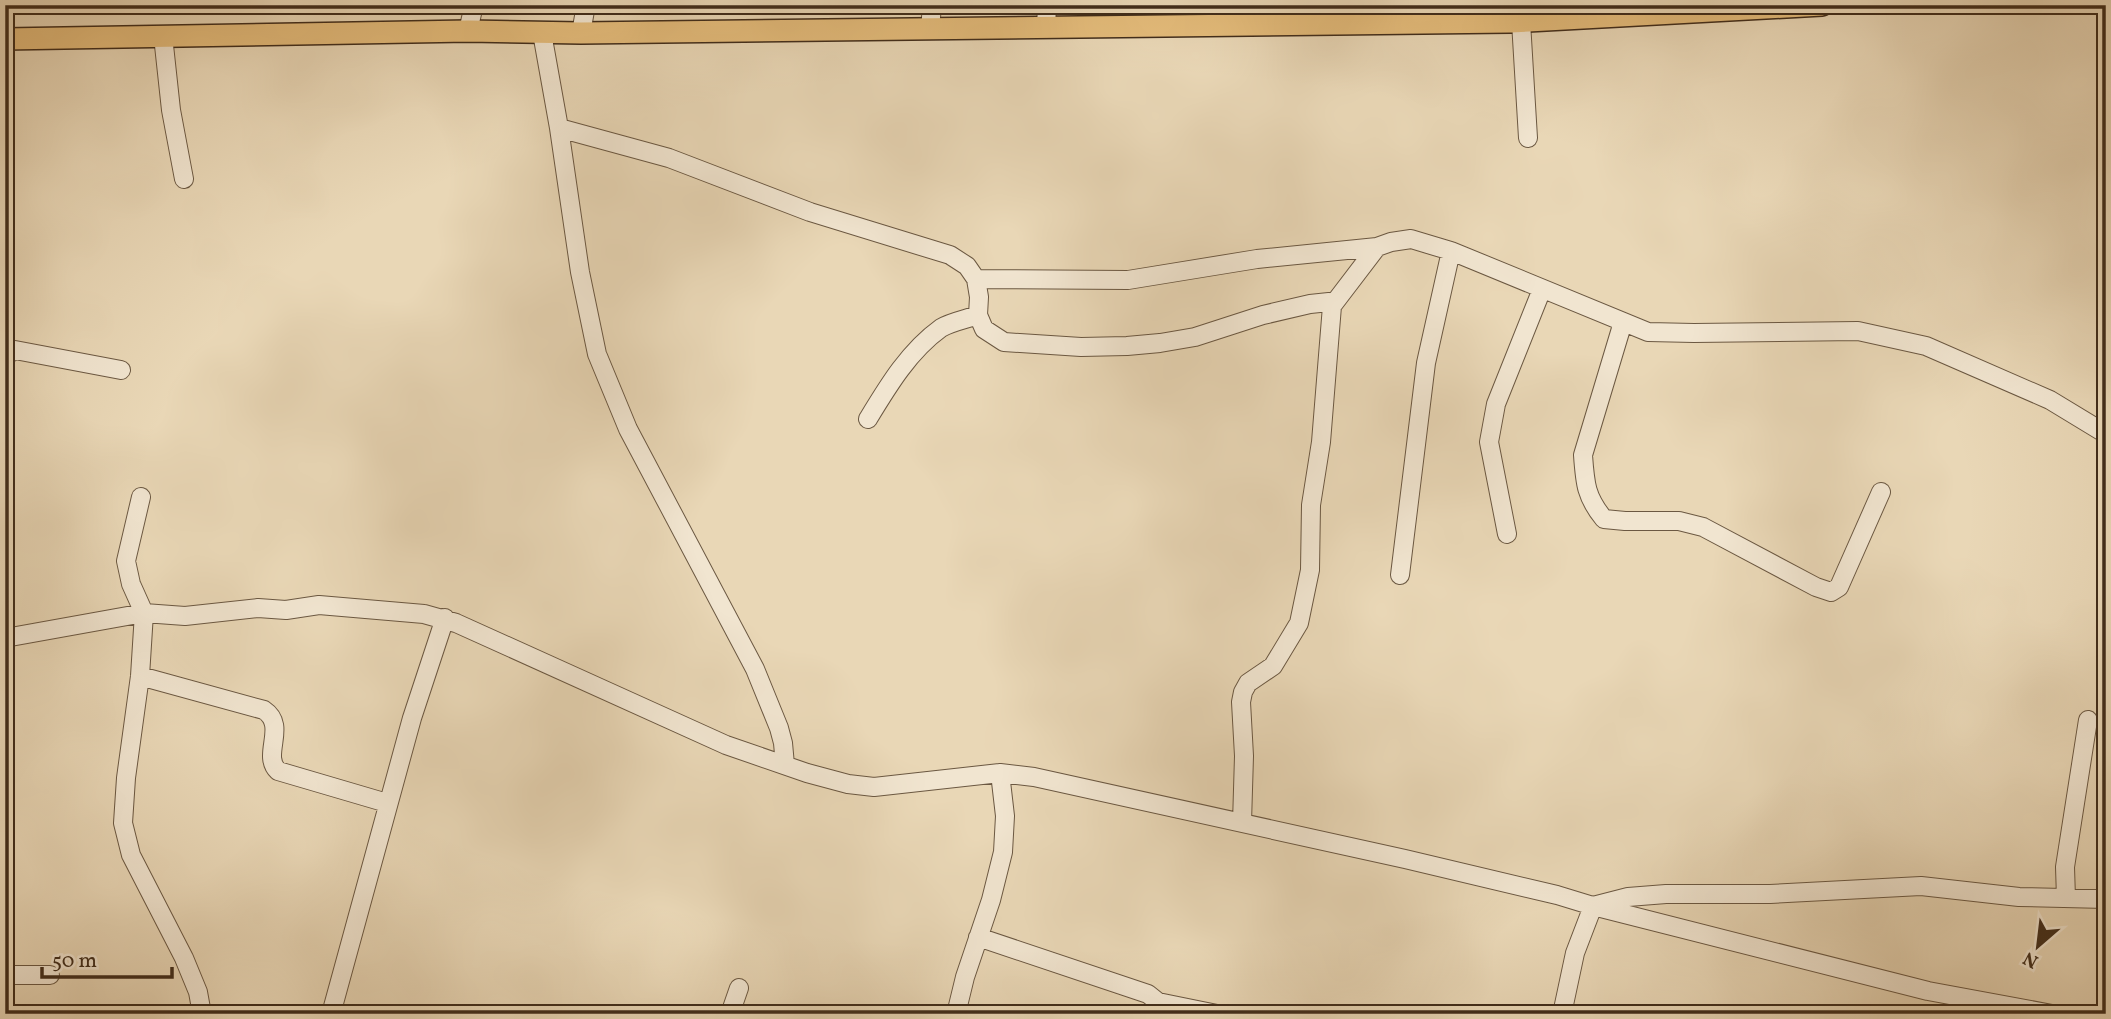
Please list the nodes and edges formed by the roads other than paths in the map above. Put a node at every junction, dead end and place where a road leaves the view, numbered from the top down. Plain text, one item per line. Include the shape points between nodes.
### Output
1 (474, 5) edge
2 (586, 5) edge
3 (932, 5) edge
4 (1047, 5) edge
5 (1822, 5) edge
6 (1515, 16) edge
7 (1046, 28) junction
8 (930, 30) junction
9 (468, 31) junction
10 (542, 33) junction
11 (581, 33) junction
12 (163, 36) junction
13 (5, 38) edge
14 (559, 128) junction
15 (1528, 138) dead end
16 (184, 179) dead end
17 (1377, 247) junction
18 (1451, 251) junction
19 (976, 279) junction
20 (1542, 289) junction
21 (1332, 306) junction
22 (978, 315) junction
23 (1623, 321) junction
24 (5, 356) edge
25 (121, 370) dead end
26 (868, 419) dead end
27 (2106, 434) edge
28 (1881, 492) dead end
29 (141, 497) dead end
30 (1507, 534) dead end
31 (1400, 575) dead end
32 (145, 613) junction
33 (444, 618) junction
34 (5, 638) edge
35 (140, 676) junction
36 (2088, 720) dead end
37 (785, 765) junction
38 (1000, 773) junction
39 (387, 803) junction
40 (1242, 823) junction
41 (2067, 898) junction
42 (2106, 899) edge
43 (1593, 906) junction
44 (978, 937) junction
45 (5, 975) edge
46 (50, 975) dead end
47 (739, 988) dead end
48 (1156, 1008) edge
49 (202, 1014) edge
50 (331, 1014) edge
51 (730, 1014) edge
52 (956, 1014) edge
53 (1217, 1014) edge
54 (1562, 1014) edge
55 (2052, 1014) edge

1 - 9 street
2 - 11 street
3 - 8 street
4 - 7 street
5 - 6 main road
6 - 7 main road
6 - 15 street
7 - 8 main road
8 - 11 main road
9 - 10 main road
9 - 12 main road
10 - 11 main road
10 - 14 street
12 - 13 main road
12 - 16 street
14 - 19 street via 669,158 810,212 950,255
14 - 37 street via 597,354 628,429 755,669 779,728
17 - 18 street via 1411,239
17 - 19 street via 1257,259 1128,280
17 - 21 street
18 - 20 street
18 - 31 street via 1426,363
19 - 22 street
20 - 23 street
20 - 30 street via 1496,404 1489,442
21 - 22 street via 1322,301 1195,337 1127,346 1004,342 984,329
21 - 40 street via 1311,505 1310,570 1299,622 1273,666 1248,683 1243,692
22 - 26 street via 943,327 917,350 893,377
23 - 27 street via 1648,332 1858,331 1926,346 2050,400
23 - 28 street via 1583,455 1591,503 1604,519 1679,521 1703,527 1831,592 1839,587
24 - 25 street via 15,350
29 - 32 street via 126,561
32 - 33 street via 185,615 319,605
32 - 34 street
32 - 35 street
33 - 37 street via 726,745
33 - 39 street
35 - 39 street via 264,710 275,723 273,759 278,771
35 - 49 street via 123,823 131,855 184,958
36 - 41 street via 2065,866
37 - 38 street via 874,787
38 - 40 street
38 - 44 street via 1003,852
39 - 50 street
40 - 43 street
41 - 42 street
41 - 43 street via 1921,886 1666,894
43 - 54 street via 1575,953
43 - 55 street via 1928,991
44 - 48 street via 1147,994
44 - 52 street
45 - 46 street
47 - 51 street
48 - 53 street

